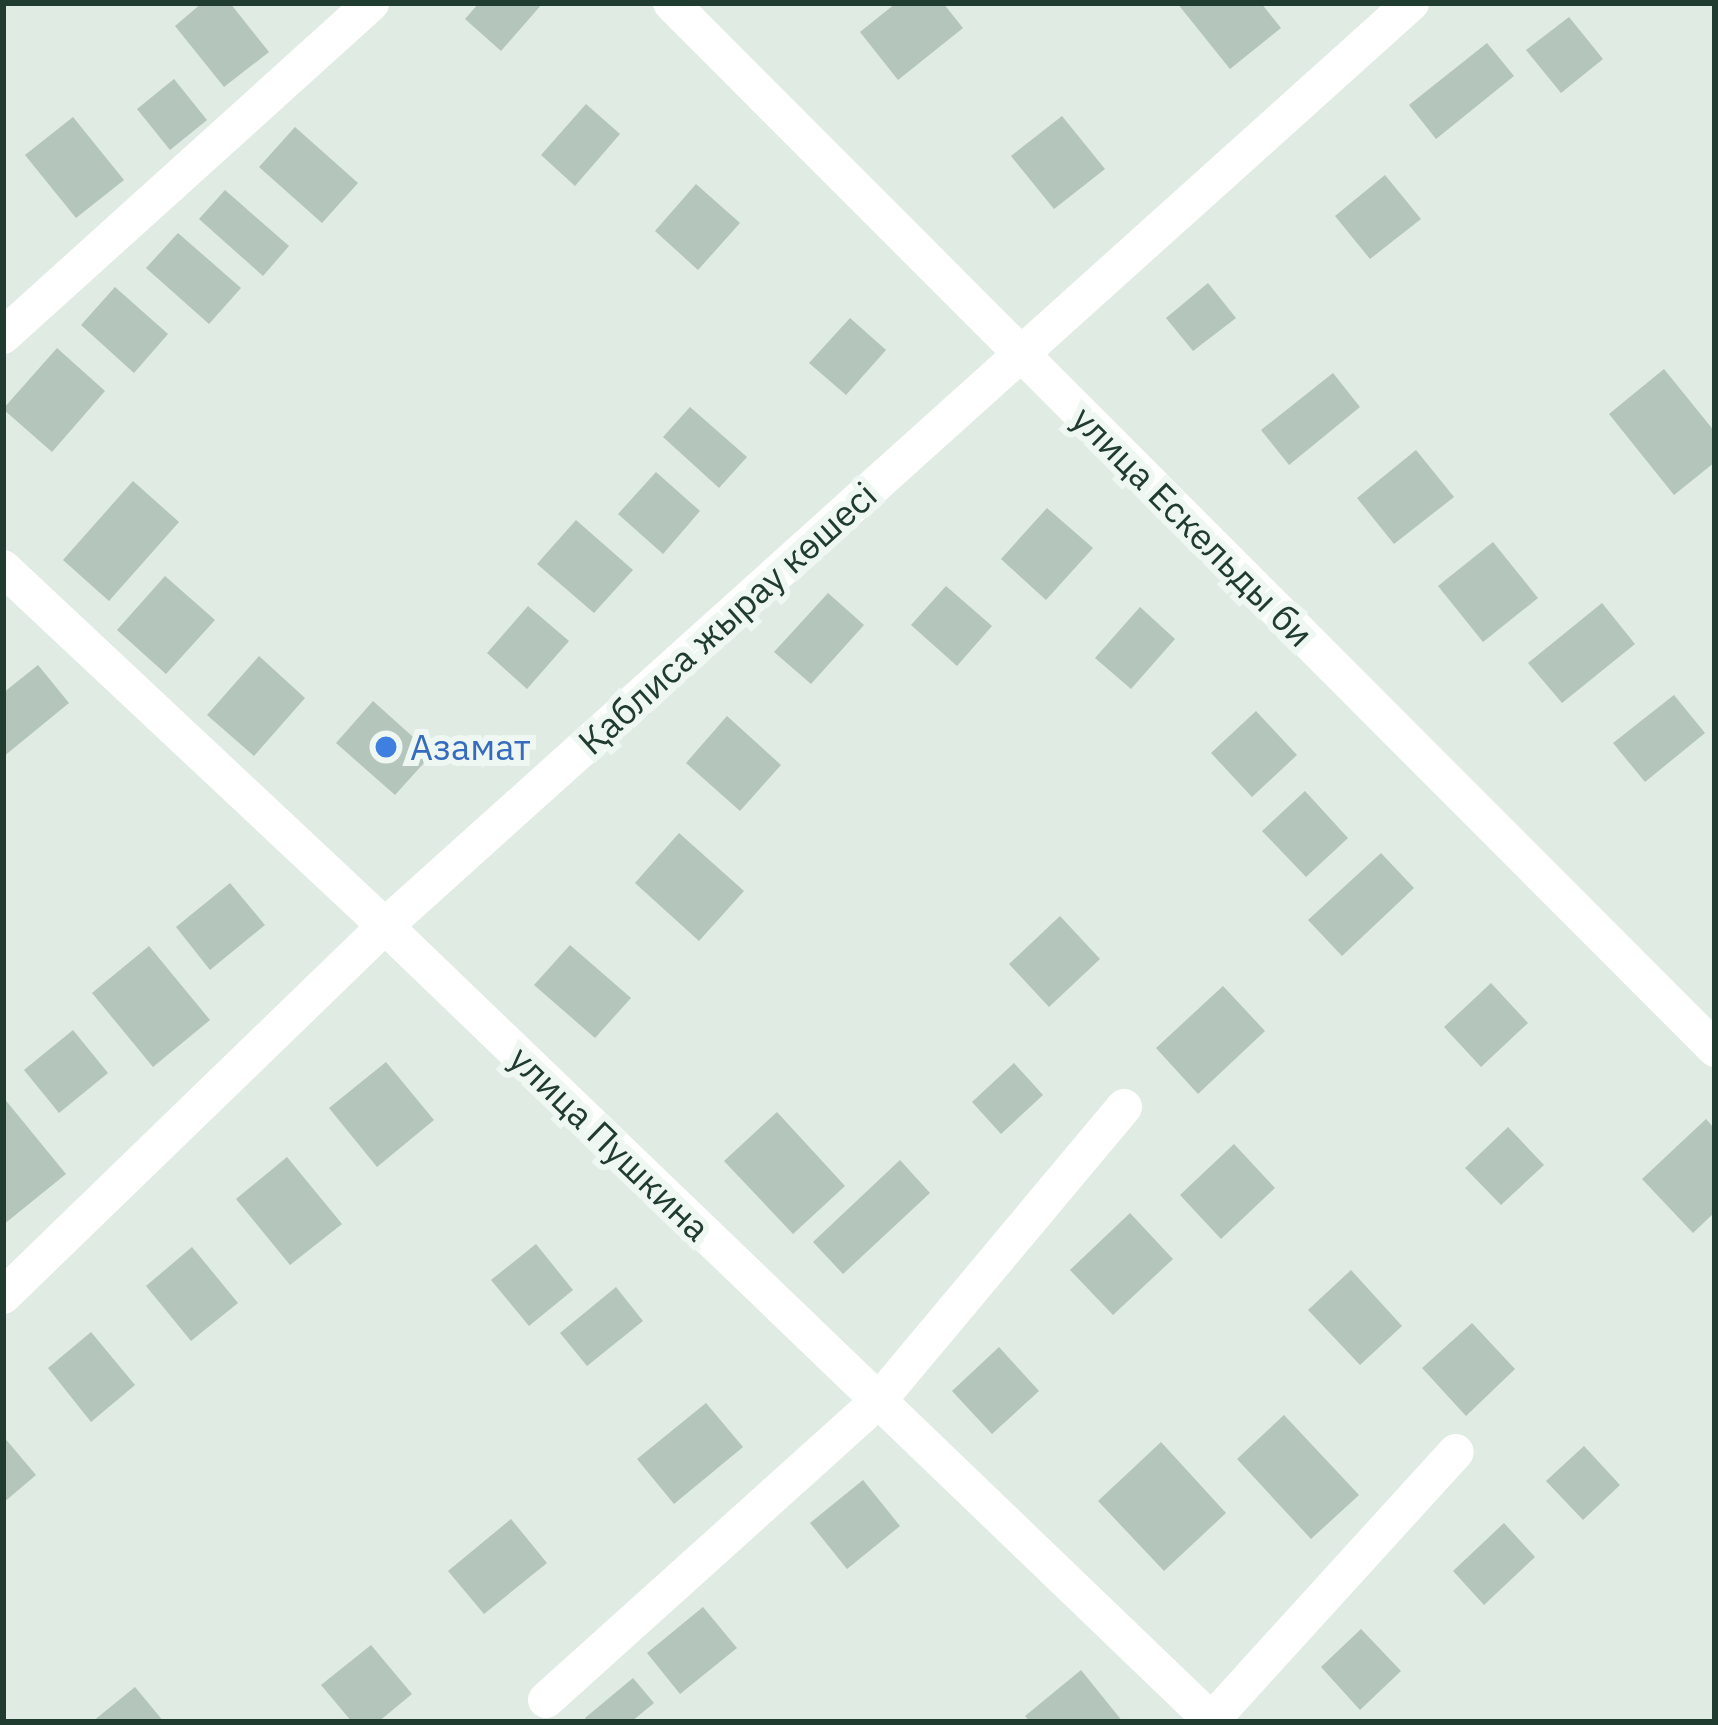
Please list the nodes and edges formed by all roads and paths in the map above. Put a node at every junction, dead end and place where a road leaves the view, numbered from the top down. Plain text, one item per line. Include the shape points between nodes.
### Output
1 (371, 3) edge
2 (671, 3) edge
3 (1411, 3) edge
4 (3, 336) edge
5 (1020, 353) junction
6 (3, 568) edge
7 (385, 926) junction
8 (1715, 1049) edge
9 (1124, 1107) dead end
10 (3, 1296) edge
11 (879, 1400) junction
12 (1456, 1452) dead end
13 (546, 1700) dead end
14 (1212, 1721) edge

1 - 4 street
2 - 5 street, улица Ескельды би
3 - 5 street, Қаблиса жырау көшесі
5 - 7 street, Қаблиса жырау көшесі
5 - 8 street, улица Ескельды би
6 - 7 street, улица Пушкина
7 - 10 street, Қаблиса жырау көшесі
7 - 11 street, улица Пушкина
9 - 11 street
11 - 13 street
11 - 14 street, улица Пушкина
12 - 14 street

